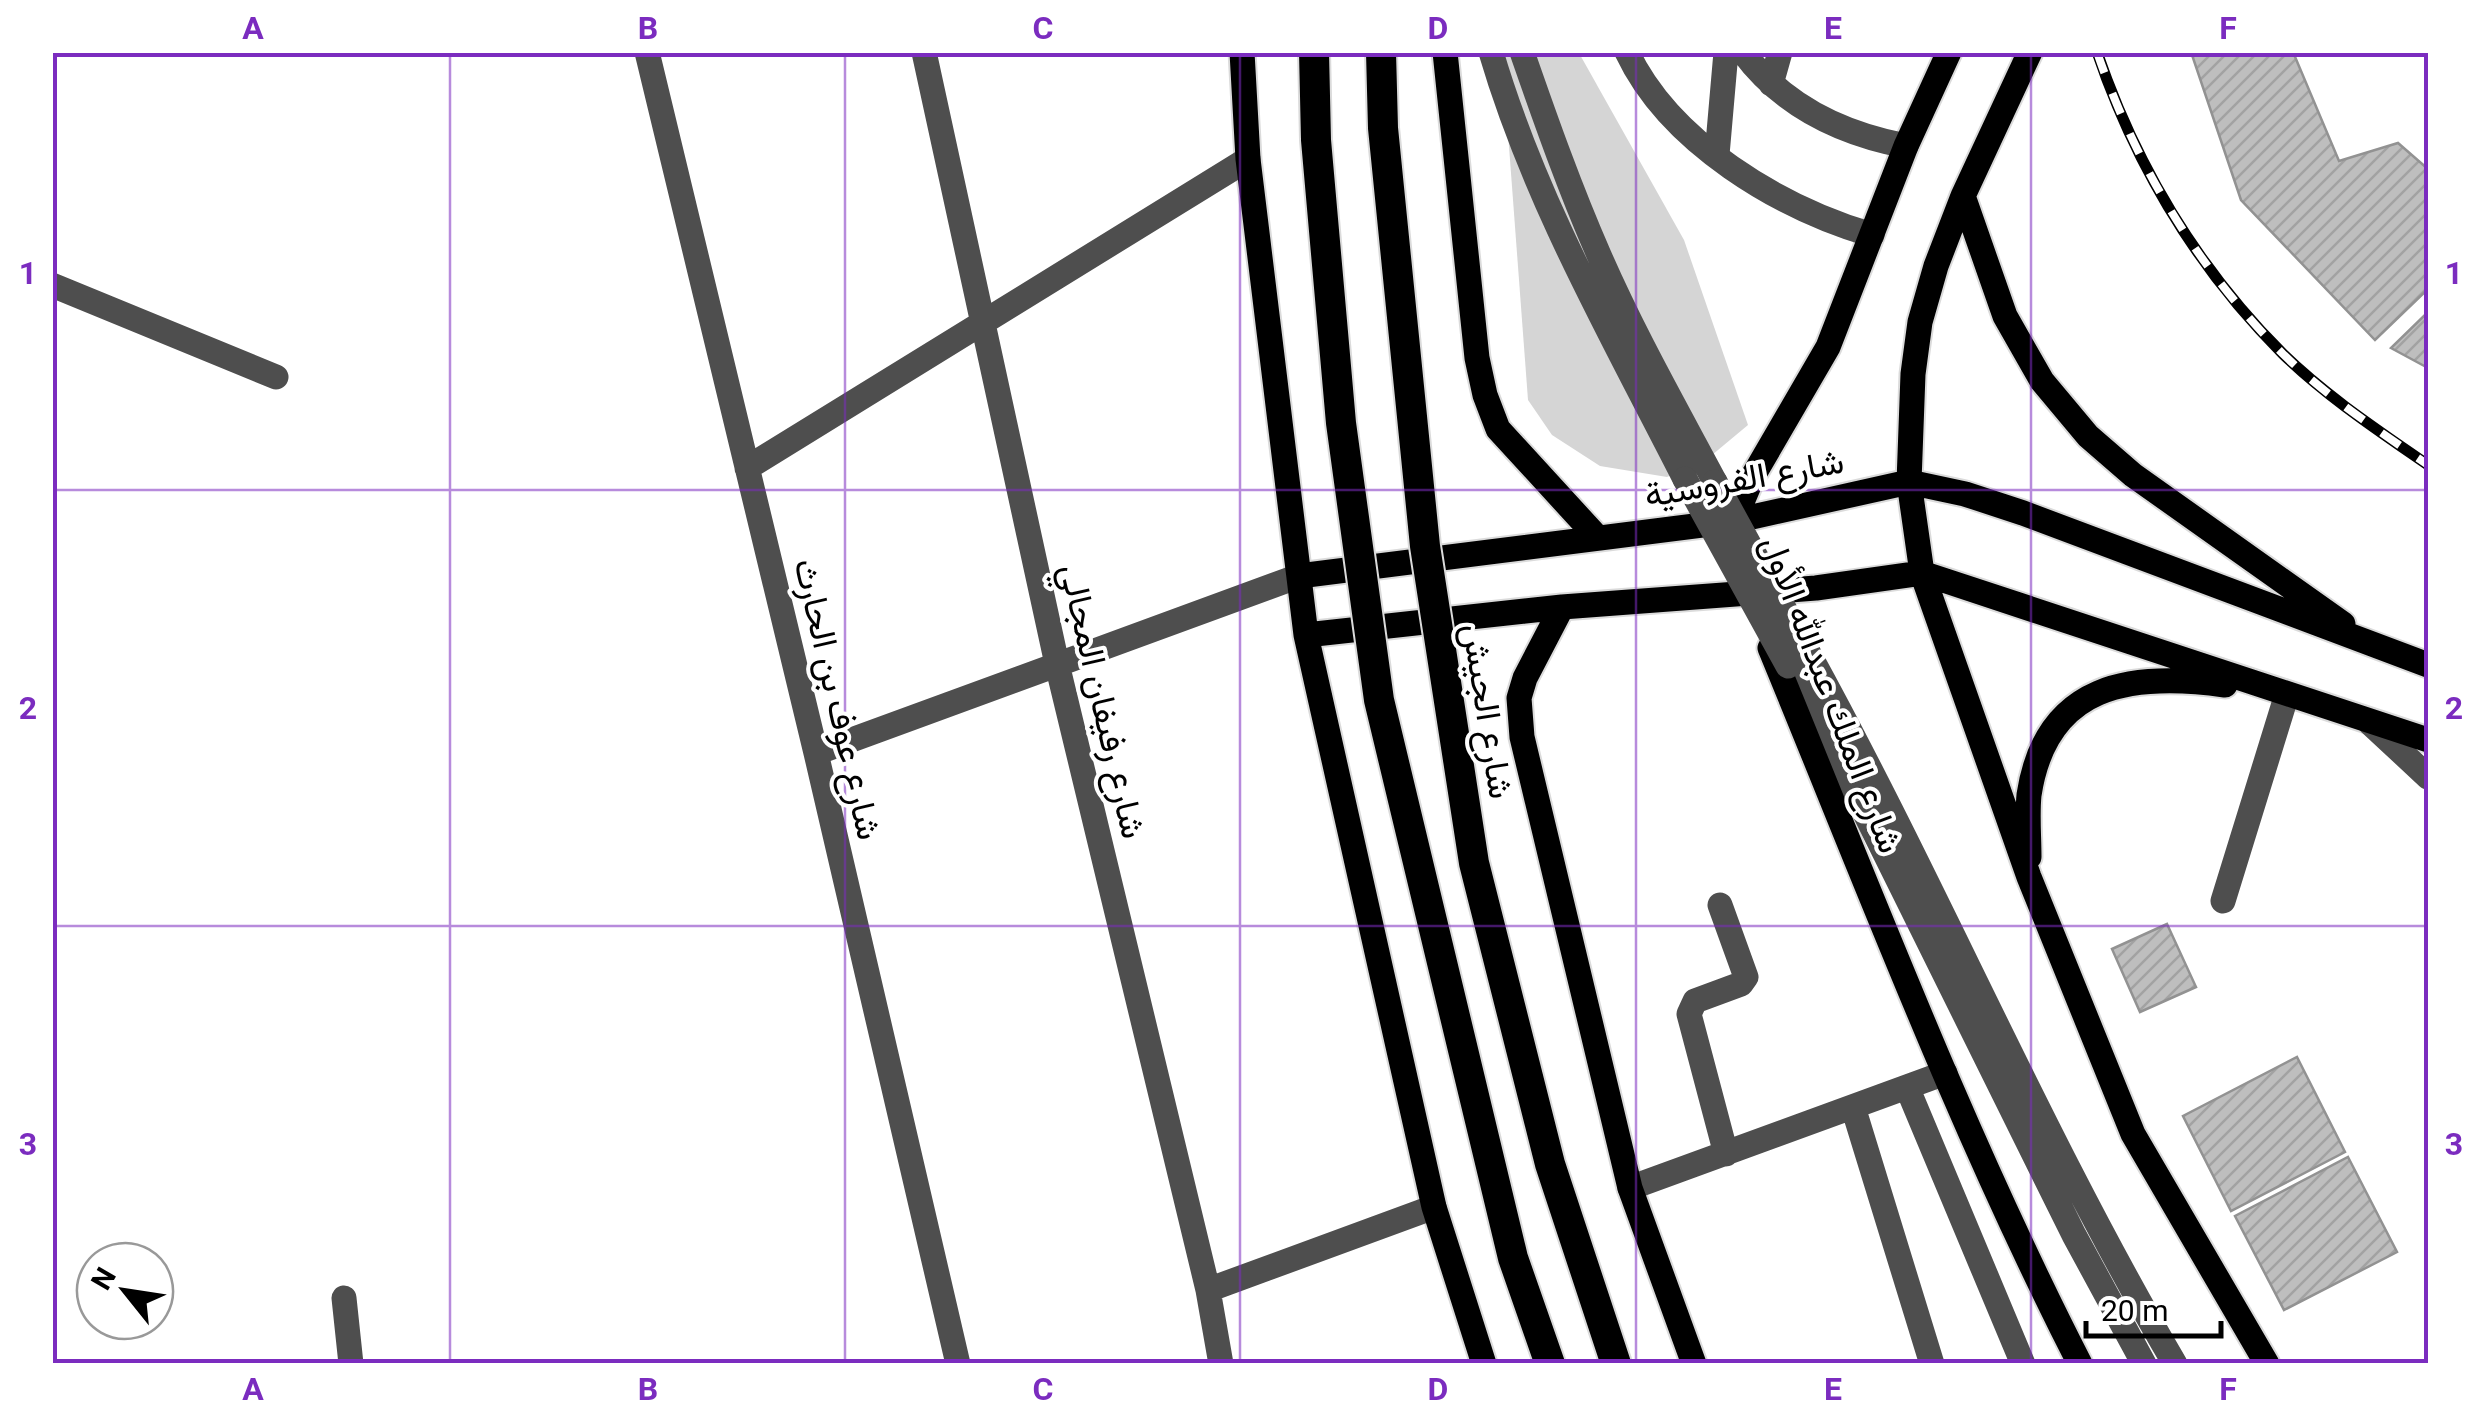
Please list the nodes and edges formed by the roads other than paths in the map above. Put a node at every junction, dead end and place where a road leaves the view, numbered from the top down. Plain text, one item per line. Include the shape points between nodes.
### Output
1 (647, 52) edge
2 (924, 52) edge
3 (1242, 52) edge
4 (1314, 52) edge
5 (1381, 52) edge
6 (1445, 52) edge
7 (1491, 52) edge
8 (1522, 52) edge
9 (1627, 52) edge
10 (1726, 52) edge
11 (1743, 52) edge
12 (1780, 52) edge
13 (1949, 52) edge
14 (2030, 52) edge
15 (1772, 84) junction
16 (1906, 146) junction
17 (1717, 155) junction
18 (1248, 159) junction
19 (1962, 196) junction
20 (1872, 235) junction
21 (52, 285) edge
22 (983, 320) junction
23 (276, 377) dead end
24 (747, 468) junction
25 (1909, 482) junction
26 (1734, 520) junction
27 (1597, 537) junction
28 (1922, 573) junction
29 (1298, 576) junction
30 (1748, 594) junction
31 (1562, 607) junction
32 (1306, 636) junction
33 (2372, 644) junction
34 (1798, 660) junction
35 (1057, 664) junction
36 (2428, 665) edge
37 (2287, 694) junction
38 (2370, 722) junction
39 (2428, 740) edge
40 (816, 752) junction
41 (2428, 777) edge
42 (2028, 877) junction
43 (2224, 902) dead end
44 (1720, 906) dead end
45 (1945, 1073) junction
46 (1907, 1086) junction
47 (1853, 1107) junction
48 (1726, 1154) junction
49 (1630, 1188) junction
50 (1434, 1207) junction
51 (1208, 1290) junction
52 (344, 1298) dead end
53 (351, 1364) edge
54 (958, 1364) edge
55 (1221, 1364) edge
56 (1484, 1364) edge
57 (1550, 1364) edge
58 (1616, 1364) edge
59 (1694, 1364) edge
60 (1932, 1364) edge
61 (2023, 1364) edge
62 (2080, 1364) edge
63 (2144, 1364) edge
64 (2175, 1364) edge
65 (2267, 1364) edge

1 - 24 street, شارع عوف بن الحارث
2 - 22 street, شارع رفيفان المجالي
3 - 18 main road
4 - 57 highway, bridge via 1341,423 1379,700 1512,1258
5 - 58 highway, شارع الجيش, bridge via 1425,546 1474,864 1550,1164
6 - 27 main road via 1485,396 1498,429
7 - 34 street, bridge via 1524,150 1578,268 1685,479
8 - 34 street, bridge via 1599,256
9 - 17 street via 1658,100
10 - 17 street
11 - 15 street
12 - 15 street
13 - 16 main road, شارع الملك عبدالله الأول
14 - 19 main road
15 - 16 street via 1836,127
16 - 20 main road, شارع الملك عبدالله الأول
17 - 20 street via 1789,204
18 - 22 street
18 - 29 main road
19 - 25 main road via 1920,322
19 - 33 main road via 2005,316 2042,382 2088,436
20 - 26 main road, شارع الملك عبدالله الأول via 1828,347
21 - 23 street
22 - 24 street
22 - 35 street, شارع رفيفان المجالي
24 - 40 street, شارع عوف بن الحارث
25 - 26 main road, شارع الفروسية
25 - 28 main road
25 - 33 main road, شارع الفروسية via 2023,513
26 - 27 main road, شارع الفروسية
26 - 30 main road, شارع الملك عبدالله الأول via 1734,548
27 - 29 main road, شارع الفروسية
28 - 30 main road
28 - 37 main road
28 - 42 main road
29 - 32 main road
29 - 35 street, شارع الفروسية
30 - 31 main road
30 - 45 main road, شارع الملك عبدالله الأول
31 - 32 main road
31 - 49 main road via 1525,678 1522,737
32 - 50 main road
33 - 36 main road, شارع الفروسية
34 - 63 street via 1855,793
34 - 64 street via 1880,785 1999,1034
35 - 40 street, شارع الفروسية
35 - 51 street, شارع رفيفان المجالي
37 - 38 main road
37 - 42 main road via 2177,679 2120,684 2093,694 2049,737 2035,770
37 - 43 street
38 - 39 main road
38 - 41 street
40 - 54 street, شارع عوف بن الحارث
42 - 65 main road via 2134,1134
44 - 48 street via 1746,977 1695,1001 1689,1014
45 - 46 street
45 - 62 main road, شارع الملك عبدالله الأول
46 - 47 street
46 - 61 street
47 - 48 street
47 - 60 street
48 - 49 street
49 - 59 main road
50 - 51 street
50 - 56 main road
51 - 55 street, شارع رفيفان المجالي
52 - 53 street

